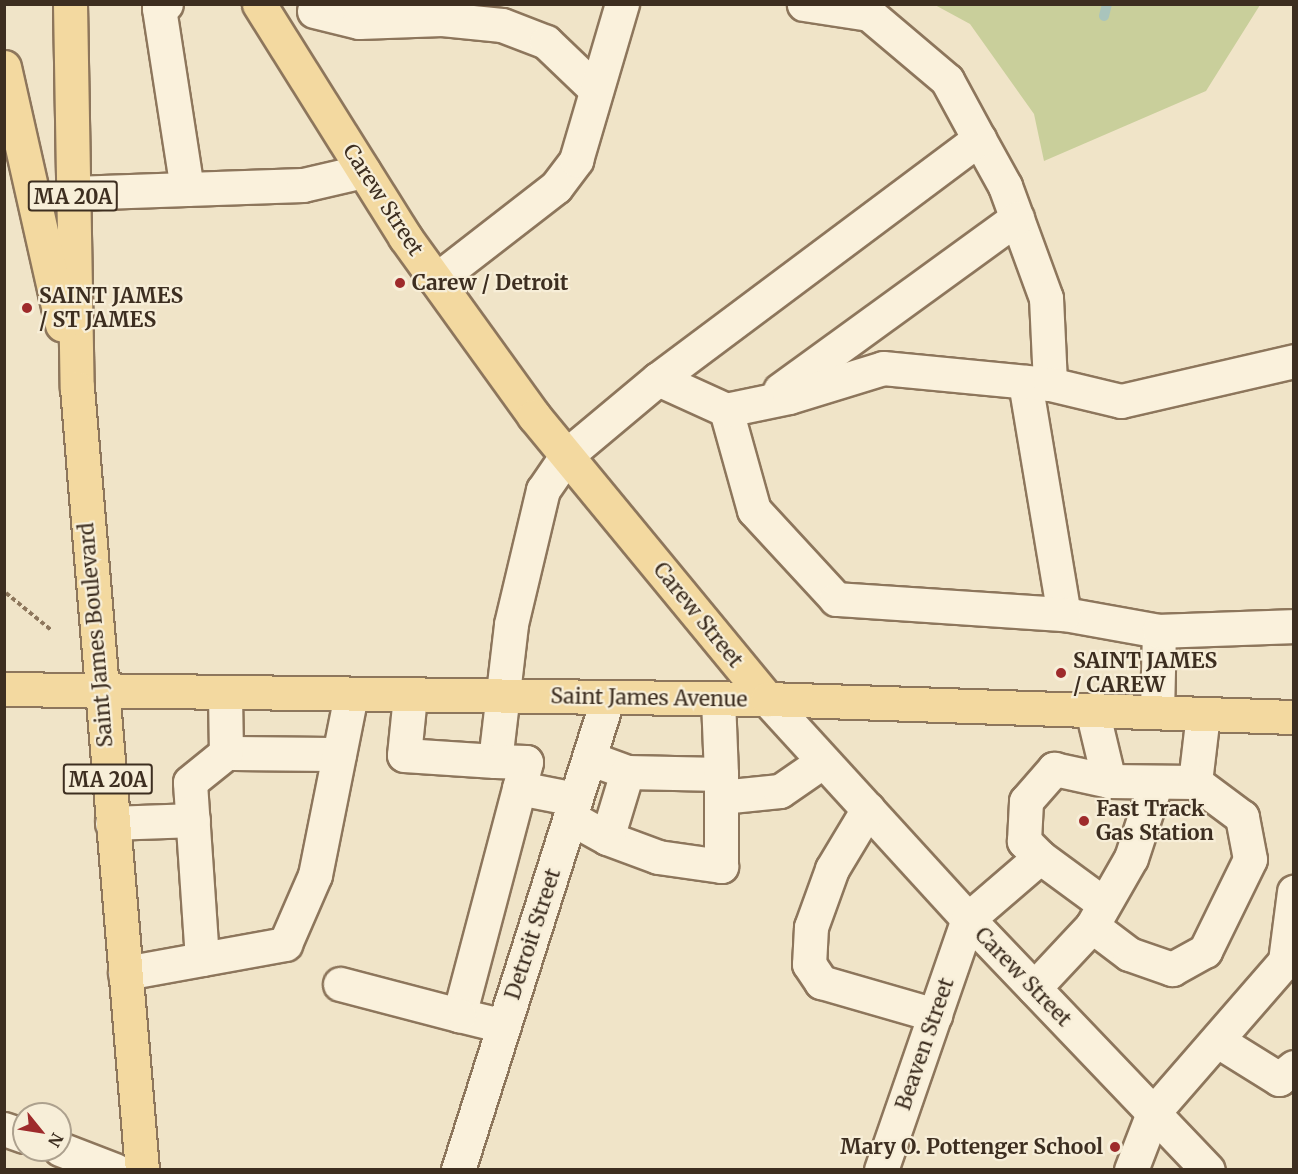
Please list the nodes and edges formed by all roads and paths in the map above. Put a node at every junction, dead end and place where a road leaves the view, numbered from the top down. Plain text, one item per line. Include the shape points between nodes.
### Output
1 (70, 4) edge
2 (166, 4) edge
3 (622, 4) edge
4 (804, 4) edge
5 (317, 8) edge
6 (264, 14) edge
7 (4, 67) edge
8 (596, 90) junction
9 (979, 139) junction
10 (12, 147) edge
11 (363, 171) junction
12 (187, 189) junction
13 (73, 193) junction
14 (1017, 218) junction
15 (436, 280) junction
16 (1293, 361) edge
17 (658, 379) junction
18 (1038, 383) junction
19 (76, 388) junction
20 (763, 403) junction
21 (726, 410) junction
22 (567, 455) junction
23 (6, 593) dead end
24 (1064, 614) junction
25 (1293, 626) edge
26 (51, 630) dead end
27 (1160, 631) junction
28 (4, 689) edge
29 (101, 693) junction
30 (225, 694) junction
31 (351, 695) junction
32 (410, 696) junction
33 (502, 696) junction
34 (608, 698) junction
35 (718, 699) junction
36 (767, 699) junction
37 (1092, 710) junction
38 (1157, 712) junction
39 (1203, 714) junction
40 (1293, 717) edge
41 (226, 753) junction
42 (339, 754) junction
43 (589, 758) junction
44 (495, 761) junction
45 (822, 762) junction
46 (627, 772) junction
47 (1109, 781) junction
48 (1156, 782) junction
49 (1195, 782) junction
50 (721, 785) junction
51 (519, 788) junction
52 (573, 808) junction
53 (868, 809) junction
54 (193, 820) junction
55 (112, 823) junction
56 (607, 838) junction
57 (1040, 857) junction
58 (1293, 892) edge
59 (489, 902) junction
60 (540, 912) junction
61 (1098, 915) junction
62 (968, 919) junction
63 (202, 959) junction
64 (125, 973) junction
65 (340, 984) dead end
66 (1034, 988) junction
67 (459, 1014) junction
68 (935, 1015) junction
69 (504, 1026) junction
70 (1218, 1041) junction
71 (1293, 1067) edge
72 (1153, 1113) junction
73 (72, 1154) edge
74 (116, 1170) edge
75 (142, 1170) edge
76 (458, 1170) edge
77 (881, 1170) edge
78 (1131, 1170) edge
79 (1208, 1170) edge

1 - 13 main road, Saint James Boulevard / MA 20A
2 - 12 street via 159,8
3 - 8 street
4 - 9 street via 869,14 947,80
5 - 6 street
5 - 8 street via 359,22 442,20 502,25 546,42
6 - 11 main road, Carew Street
7 - 10 main road, Saint James Boulevard / MA 20A
8 - 15 street via 576,160 556,187
9 - 14 street via 1005,186
9 - 17 street
10 - 19 main road, Saint James Boulevard / MA 20A
11 - 12 street via 303,184
11 - 15 main road, Carew Street
12 - 13 street
13 - 19 main road, Saint James Boulevard / MA 20A
14 - 18 street via 1046,298
14 - 20 street
15 - 22 main road, Carew Street
16 - 18 street via 1121,402
17 - 21 street
17 - 22 street
18 - 20 street via 883,368
18 - 24 street
19 - 29 main road, Saint James Boulevard / MA 20A
20 - 21 street
21 - 24 street via 754,510 836,599
22 - 33 street via 543,490 511,624
22 - 36 main road, Carew Street
23 - 26 path
24 - 27 street
25 - 27 street
27 - 38 street
28 - 29 main road, Saint James Avenue
29 - 30 main road, Saint James Avenue
29 - 55 main road, Saint James Boulevard / MA 20A
30 - 31 main road, Saint James Avenue
30 - 41 street
31 - 32 main road, Saint James Avenue
31 - 42 street
32 - 33 main road, Saint James Avenue
32 - 44 street via 404,755
33 - 34 main road, Saint James Avenue
33 - 44 street
34 - 35 main road, Saint James Avenue
34 - 43 street, Detroit Street
35 - 36 main road, Saint James Avenue
35 - 50 street
36 - 37 main road, Saint James Avenue
36 - 45 street, Carew Street
37 - 38 main road, Saint James Avenue
37 - 47 street
38 - 39 main road, Saint James Avenue
39 - 40 main road, Saint James Avenue
39 - 49 street
41 - 42 street
41 - 54 street via 190,782
42 - 63 street via 315,875 285,944
43 - 46 street
43 - 52 street, Detroit Street
44 - 51 street via 526,762
45 - 50 street via 780,791
45 - 53 street, Carew Street
46 - 50 street
46 - 56 street
47 - 48 street
47 - 57 street via 1054,769 1026,801 1024,841
48 - 49 street
48 - 61 street via 1131,858
49 - 61 street via 1242,817 1250,859 1205,951 1172,969 1129,954
50 - 56 street via 721,866 658,857
51 - 52 street
51 - 59 street
52 - 56 street
52 - 60 street, Detroit Street
53 - 62 street, Carew Street
53 - 68 street via 832,869 811,927 809,964 821,982
54 - 55 street
54 - 63 street
55 - 64 main road, Saint James Boulevard / MA 20A
57 - 61 street
57 - 62 street
58 - 70 street via 1285,961
59 - 60 street
59 - 67 street
60 - 69 street, Detroit Street
61 - 66 street
62 - 66 street, Carew Street
62 - 68 street, Beaven Street
63 - 64 street
64 - 75 main road, Saint James Boulevard / MA 20A
65 - 67 street
66 - 72 street, Carew Street
67 - 69 street
68 - 77 street, Beaven Street
69 - 76 street, Detroit Street
70 - 71 street via 1279,1079
70 - 72 street
72 - 78 street
72 - 79 street, Carew Street
73 - 74 street

